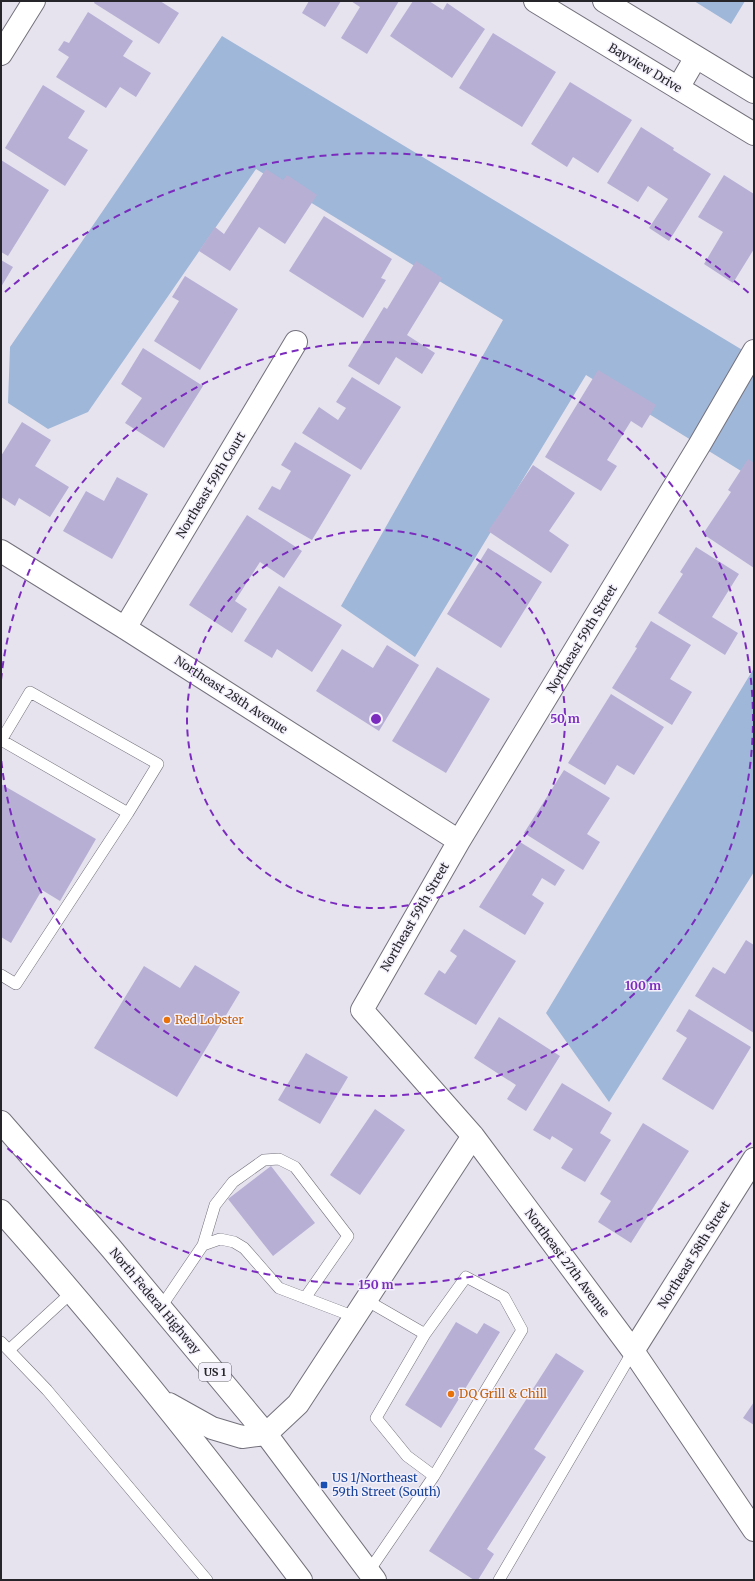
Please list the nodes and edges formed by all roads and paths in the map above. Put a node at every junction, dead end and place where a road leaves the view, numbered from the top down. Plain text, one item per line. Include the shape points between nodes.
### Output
1 (34, 1) edge
2 (535, 1) edge
3 (604, 1) edge
4 (1, 54) edge
5 (696, 57) junction
6 (678, 88) junction
7 (754, 92) edge
8 (754, 134) edge
9 (296, 342) dead end
10 (754, 351) edge
11 (1, 552) edge
12 (125, 628) junction
13 (1, 740) edge
14 (128, 813) junction
15 (459, 841) junction
16 (1, 975) edge
17 (362, 1010) joint
18 (1, 1122) edge
19 (473, 1136) junction
20 (754, 1159) edge
21 (1, 1211) edge
22 (203, 1245) junction
23 (71, 1293) junction
24 (305, 1298) junction
25 (161, 1307) junction
26 (360, 1308) junction
27 (425, 1334) junction
28 (5, 1346) edge
29 (634, 1351) junction
30 (161, 1400) junction
31 (266, 1434) junction
32 (434, 1476) junction
33 (754, 1530) edge
34 (372, 1576) edge
35 (207, 1580) edge
36 (301, 1580) edge
37 (499, 1580) edge

1 - 4 street
2 - 6 street, Bayview Drive
3 - 5 street
5 - 6 street
5 - 7 street
6 - 8 street, Bayview Drive
9 - 12 street, Northeast 59th Court
10 - 15 street, Northeast 59th Street
11 - 12 street, Northeast 28th Avenue
12 - 15 street, Northeast 28th Avenue
13 - 14 lane
13 - 14 lane via 30,692 158,764
14 - 16 lane via 16,984
15 - 17 street, Northeast 59th Street
17 - 19 street, Northeast 27th Avenue
18 - 25 street, North Federal Highway / US 1
19 - 26 street
19 - 29 street, Northeast 27th Avenue
20 - 29 street, Northeast 58th Street
21 - 23 street
22 - 24 lane via 220,1239 234,1242 244,1248 279,1288
22 - 24 lane via 215,1205 233,1182 264,1160 279,1159 295,1167 348,1236
22 - 25 lane
23 - 28 lane
23 - 30 street
24 - 26 lane
25 - 31 street, North Federal Highway / US 1
26 - 27 lane
26 - 31 street via 298,1404
27 - 32 lane via 376,1418 407,1456
27 - 32 lane via 466,1277 504,1297 522,1330
28 - 35 lane via 47,1390
29 - 33 street, Northeast 27th Avenue
29 - 37 lane
30 - 31 street via 212,1428 242,1436
30 - 36 street
31 - 34 street, North Federal Highway / US 1
32 - 34 lane

